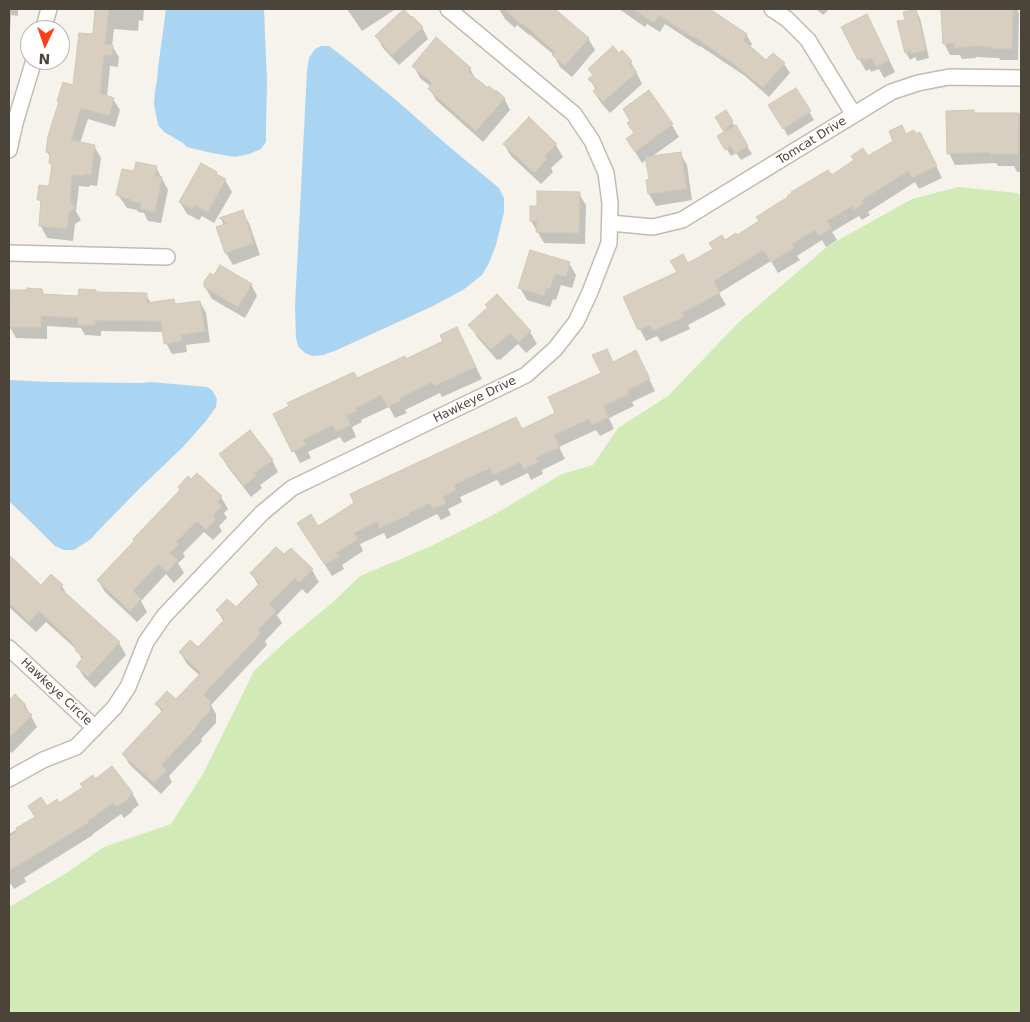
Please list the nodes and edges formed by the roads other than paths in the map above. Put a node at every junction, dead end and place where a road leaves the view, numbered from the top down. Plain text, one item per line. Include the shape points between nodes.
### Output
1 (448, 9) edge
2 (772, 9) edge
3 (31, 70) edge
4 (1021, 78) edge
5 (854, 115) junction
6 (9, 150) edge
7 (610, 223) junction
8 (9, 253) edge
9 (167, 258) dead end
10 (9, 648) edge
11 (95, 728) junction
12 (9, 779) edge

1 - 7 street, Hawkeye Drive via 574,114 592,141 606,172
2 - 5 street via 808,40
3 - 6 street
4 - 5 street, Tomcat Drive via 949,77 918,83 891,92
5 - 7 street, Tomcat Drive via 682,220 652,227
7 - 11 street, Hawkeye Drive via 609,243 590,292 576,322 555,349 526,375 292,488 262,513 164,616 146,642 128,687
8 - 9 street
10 - 11 street, Hawkeye Circle
11 - 12 street, Hawkeye Circle via 76,747

